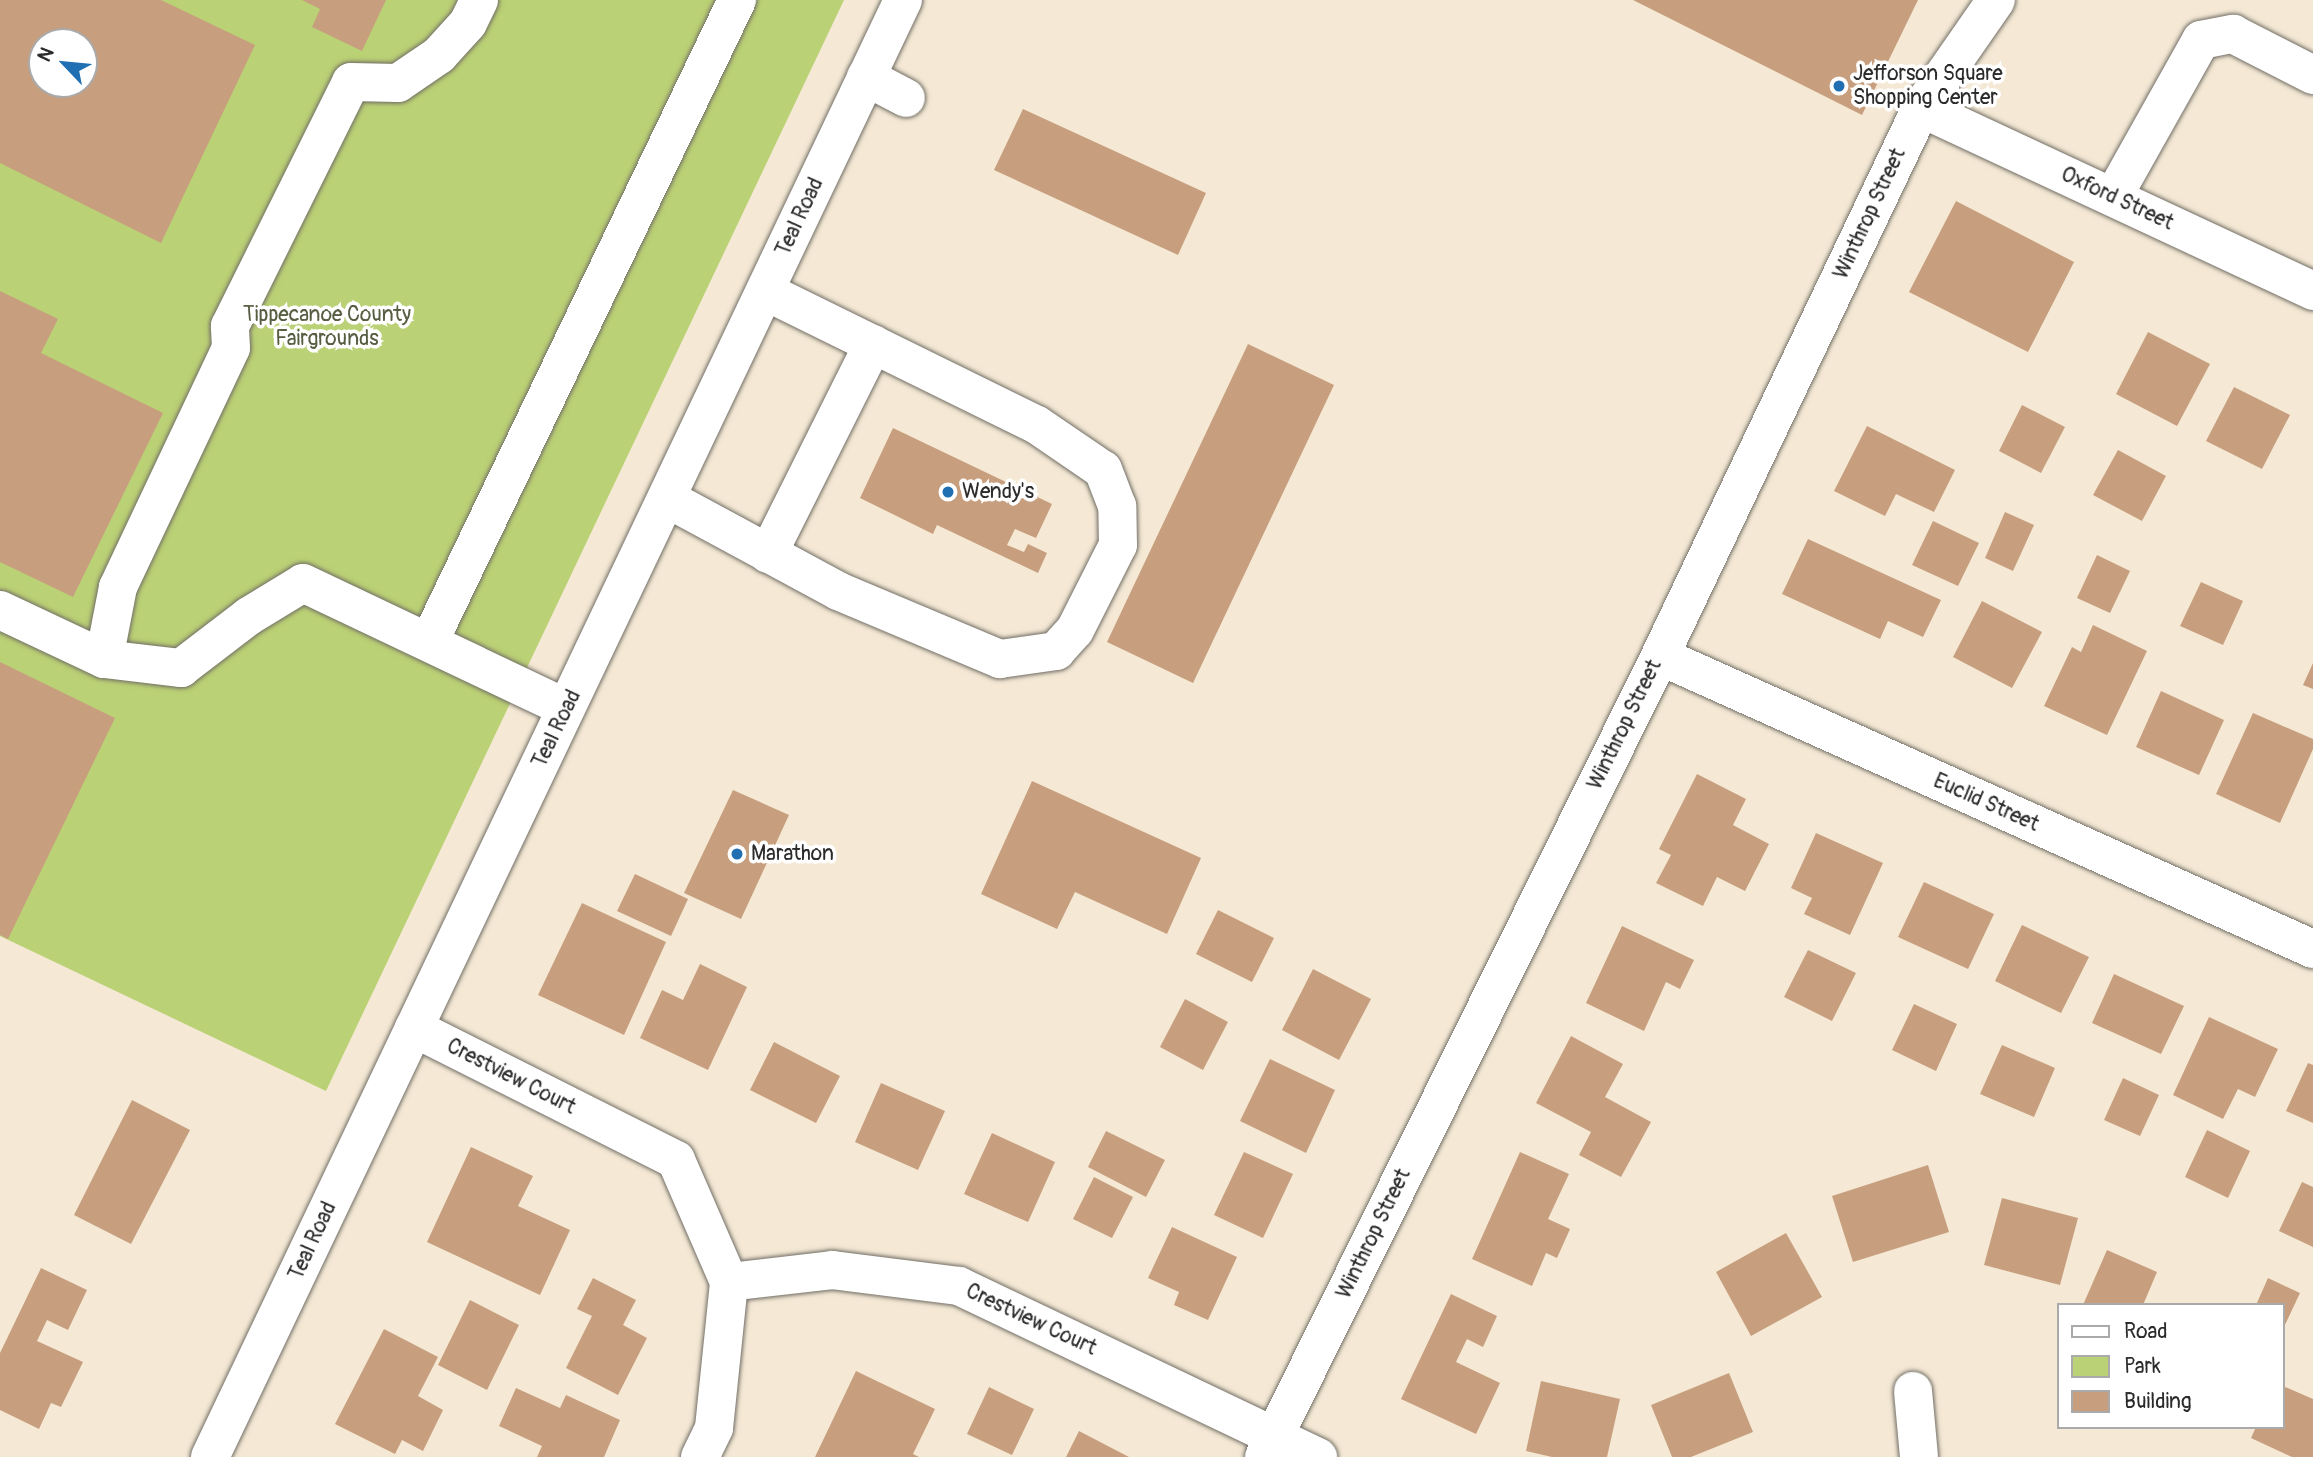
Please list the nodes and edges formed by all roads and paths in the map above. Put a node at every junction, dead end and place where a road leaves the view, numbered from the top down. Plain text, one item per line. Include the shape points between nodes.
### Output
1 (480, 0) edge
2 (737, 0) edge
3 (903, 0) edge
4 (1996, 0) edge
5 (2313, 75) edge
6 (866, 77) junction
7 (906, 98) dead end
8 (1921, 108) junction
9 (2113, 197) junction
10 (765, 291) junction
11 (2313, 291) edge
12 (873, 344) junction
13 (668, 499) junction
14 (768, 554) junction
15 (0, 610) edge
16 (430, 640) junction
17 (1660, 656) junction
18 (104, 659) junction
19 (566, 708) junction
20 (2313, 949) edge
21 (414, 1028) junction
22 (729, 1282) junction
23 (1913, 1391) dead end
24 (1269, 1446) edge
25 (210, 1457) edge
26 (701, 1457) edge
27 (1318, 1457) edge
28 (1919, 1457) edge

1 - 18 street via 468,23 439,55 398,83 351,82 230,326 231,348 118,587
2 - 16 street
3 - 6 street, Teal Road
4 - 8 street, Winthrop Street
5 - 9 street via 2233,34 2201,40
6 - 7 street
6 - 10 street, Teal Road
8 - 9 street, Oxford Street
8 - 17 street, Winthrop Street
9 - 11 street, Oxford Street
10 - 12 street
10 - 13 street, Teal Road
12 - 14 street
12 - 14 street via 1037,425 1103,470 1117,506 1118,545 1075,630 1056,651 1000,659 850,596
13 - 14 street
13 - 19 street, Teal Road
15 - 18 street
16 - 18 street via 303,583 249,615 181,668
16 - 19 street
17 - 20 street, Euclid Street
17 - 24 street, Winthrop Street
19 - 21 street, Teal Road
21 - 22 street, Crestview Court via 676,1160
21 - 25 street, Teal Road
22 - 24 street, Crestview Court via 832,1270 959,1286
22 - 26 street via 714,1428
23 - 28 street
24 - 27 street, Crestview Court

